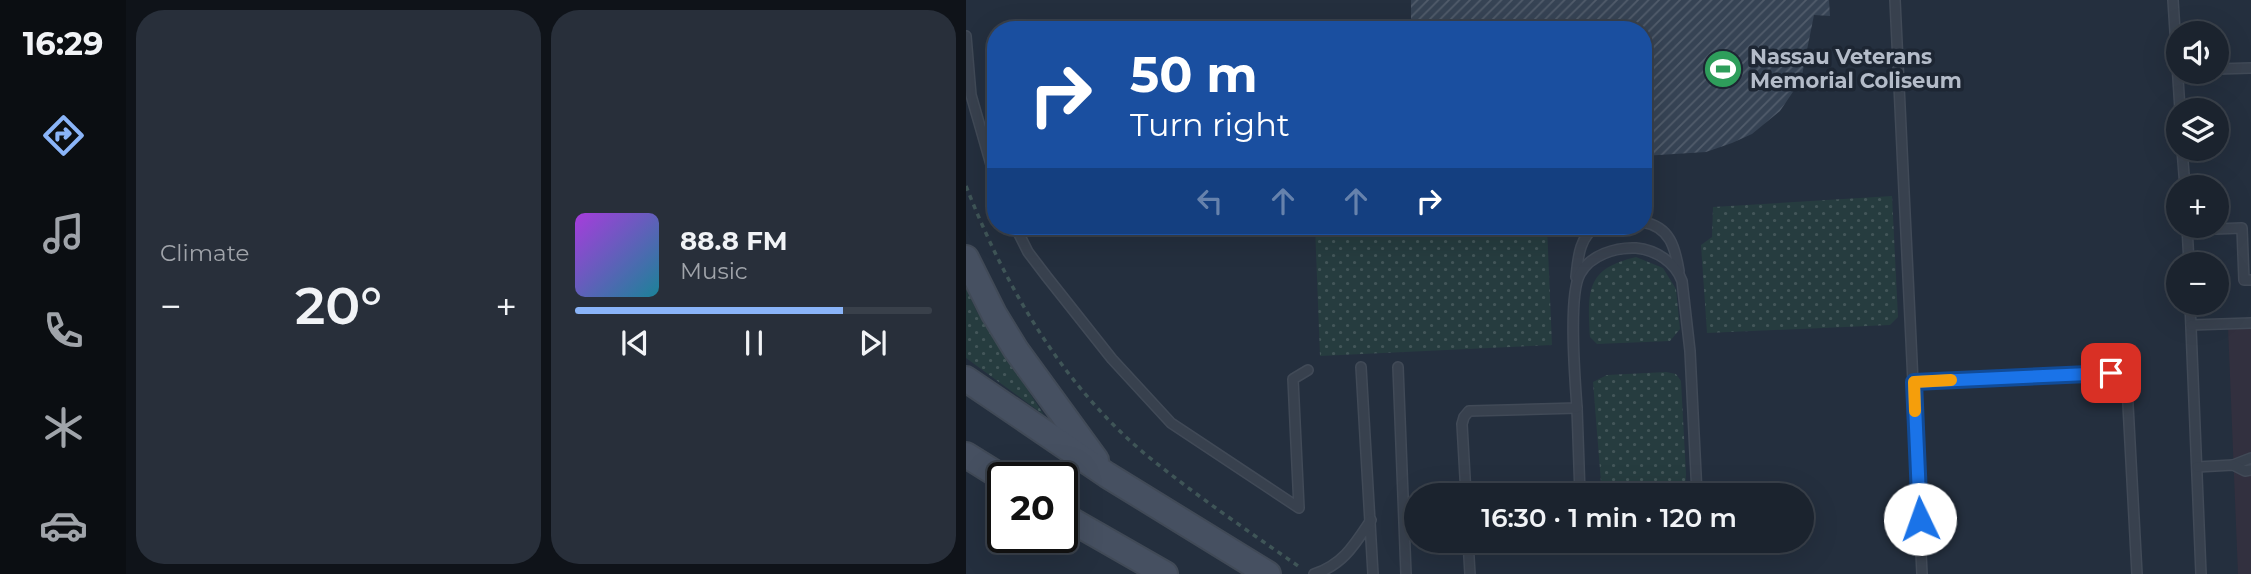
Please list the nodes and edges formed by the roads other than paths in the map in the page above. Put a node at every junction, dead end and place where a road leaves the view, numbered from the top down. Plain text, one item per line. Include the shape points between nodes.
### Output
1 (1895, 0) edge
2 (2173, 0) edge
3 (2174, 21) edge
4 (966, 36) edge
5 (2251, 68) edge
6 (2229, 69) edge
7 (987, 150) edge
8 (1652, 226) edge
9 (2229, 228) edge
10 (1020, 235) edge
11 (1587, 235) edge
12 (966, 258) edge
13 (1679, 272) junction
14 (2251, 280) edge
15 (1576, 285) junction
16 (2191, 315) edge
17 (2251, 323) edge
18 (2191, 325) junction
19 (1360, 367) dead end
20 (1398, 367) dead end
21 (1308, 370) dead end
22 (966, 379) edge
23 (1914, 382) junction
24 (1577, 408) junction
25 (966, 455) edge
26 (2251, 458) edge
27 (2233, 466) junction
28 (2196, 467) junction
29 (987, 468) edge
30 (2251, 470) edge
31 (1107, 475) junction
32 (1465, 483) edge
33 (1580, 483) edge
34 (1697, 483) edge
35 (1371, 520) junction
36 (1078, 524) edge
37 (1469, 553) edge
38 (1165, 574) edge
39 (1268, 574) edge
40 (1314, 574) edge
41 (1373, 574) edge
42 (1406, 574) edge
43 (1470, 574) edge
44 (1922, 574) edge
45 (2137, 574) edge
46 (2201, 574) edge

1 - 23 lane
2 - 3 lane
4 - 7 lane via 971,95
5 - 6 lane
8 - 13 lane via 1672,242
9 - 14 lane via 2242,228 2245,280
10 - 21 lane via 1112,359 1171,423 1299,508 1293,379
11 - 15 lane
12 - 31 main road via 1016,350
13 - 15 lane via 1664,257 1631,248 1593,259
13 - 34 lane via 1685,292
15 - 24 lane
16 - 18 lane
17 - 18 lane
18 - 28 lane
19 - 35 lane
20 - 42 lane
22 - 31 main road
23 - 44 lane
23 - 45 lane via 2111,373 2127,386
24 - 32 lane via 1469,411 1462,424
24 - 33 lane
25 - 29 main road
26 - 27 lane
27 - 28 lane
27 - 30 lane
28 - 46 lane
31 - 39 main road
35 - 40 lane via 1348,554
35 - 41 lane
36 - 38 main road
37 - 43 lane

